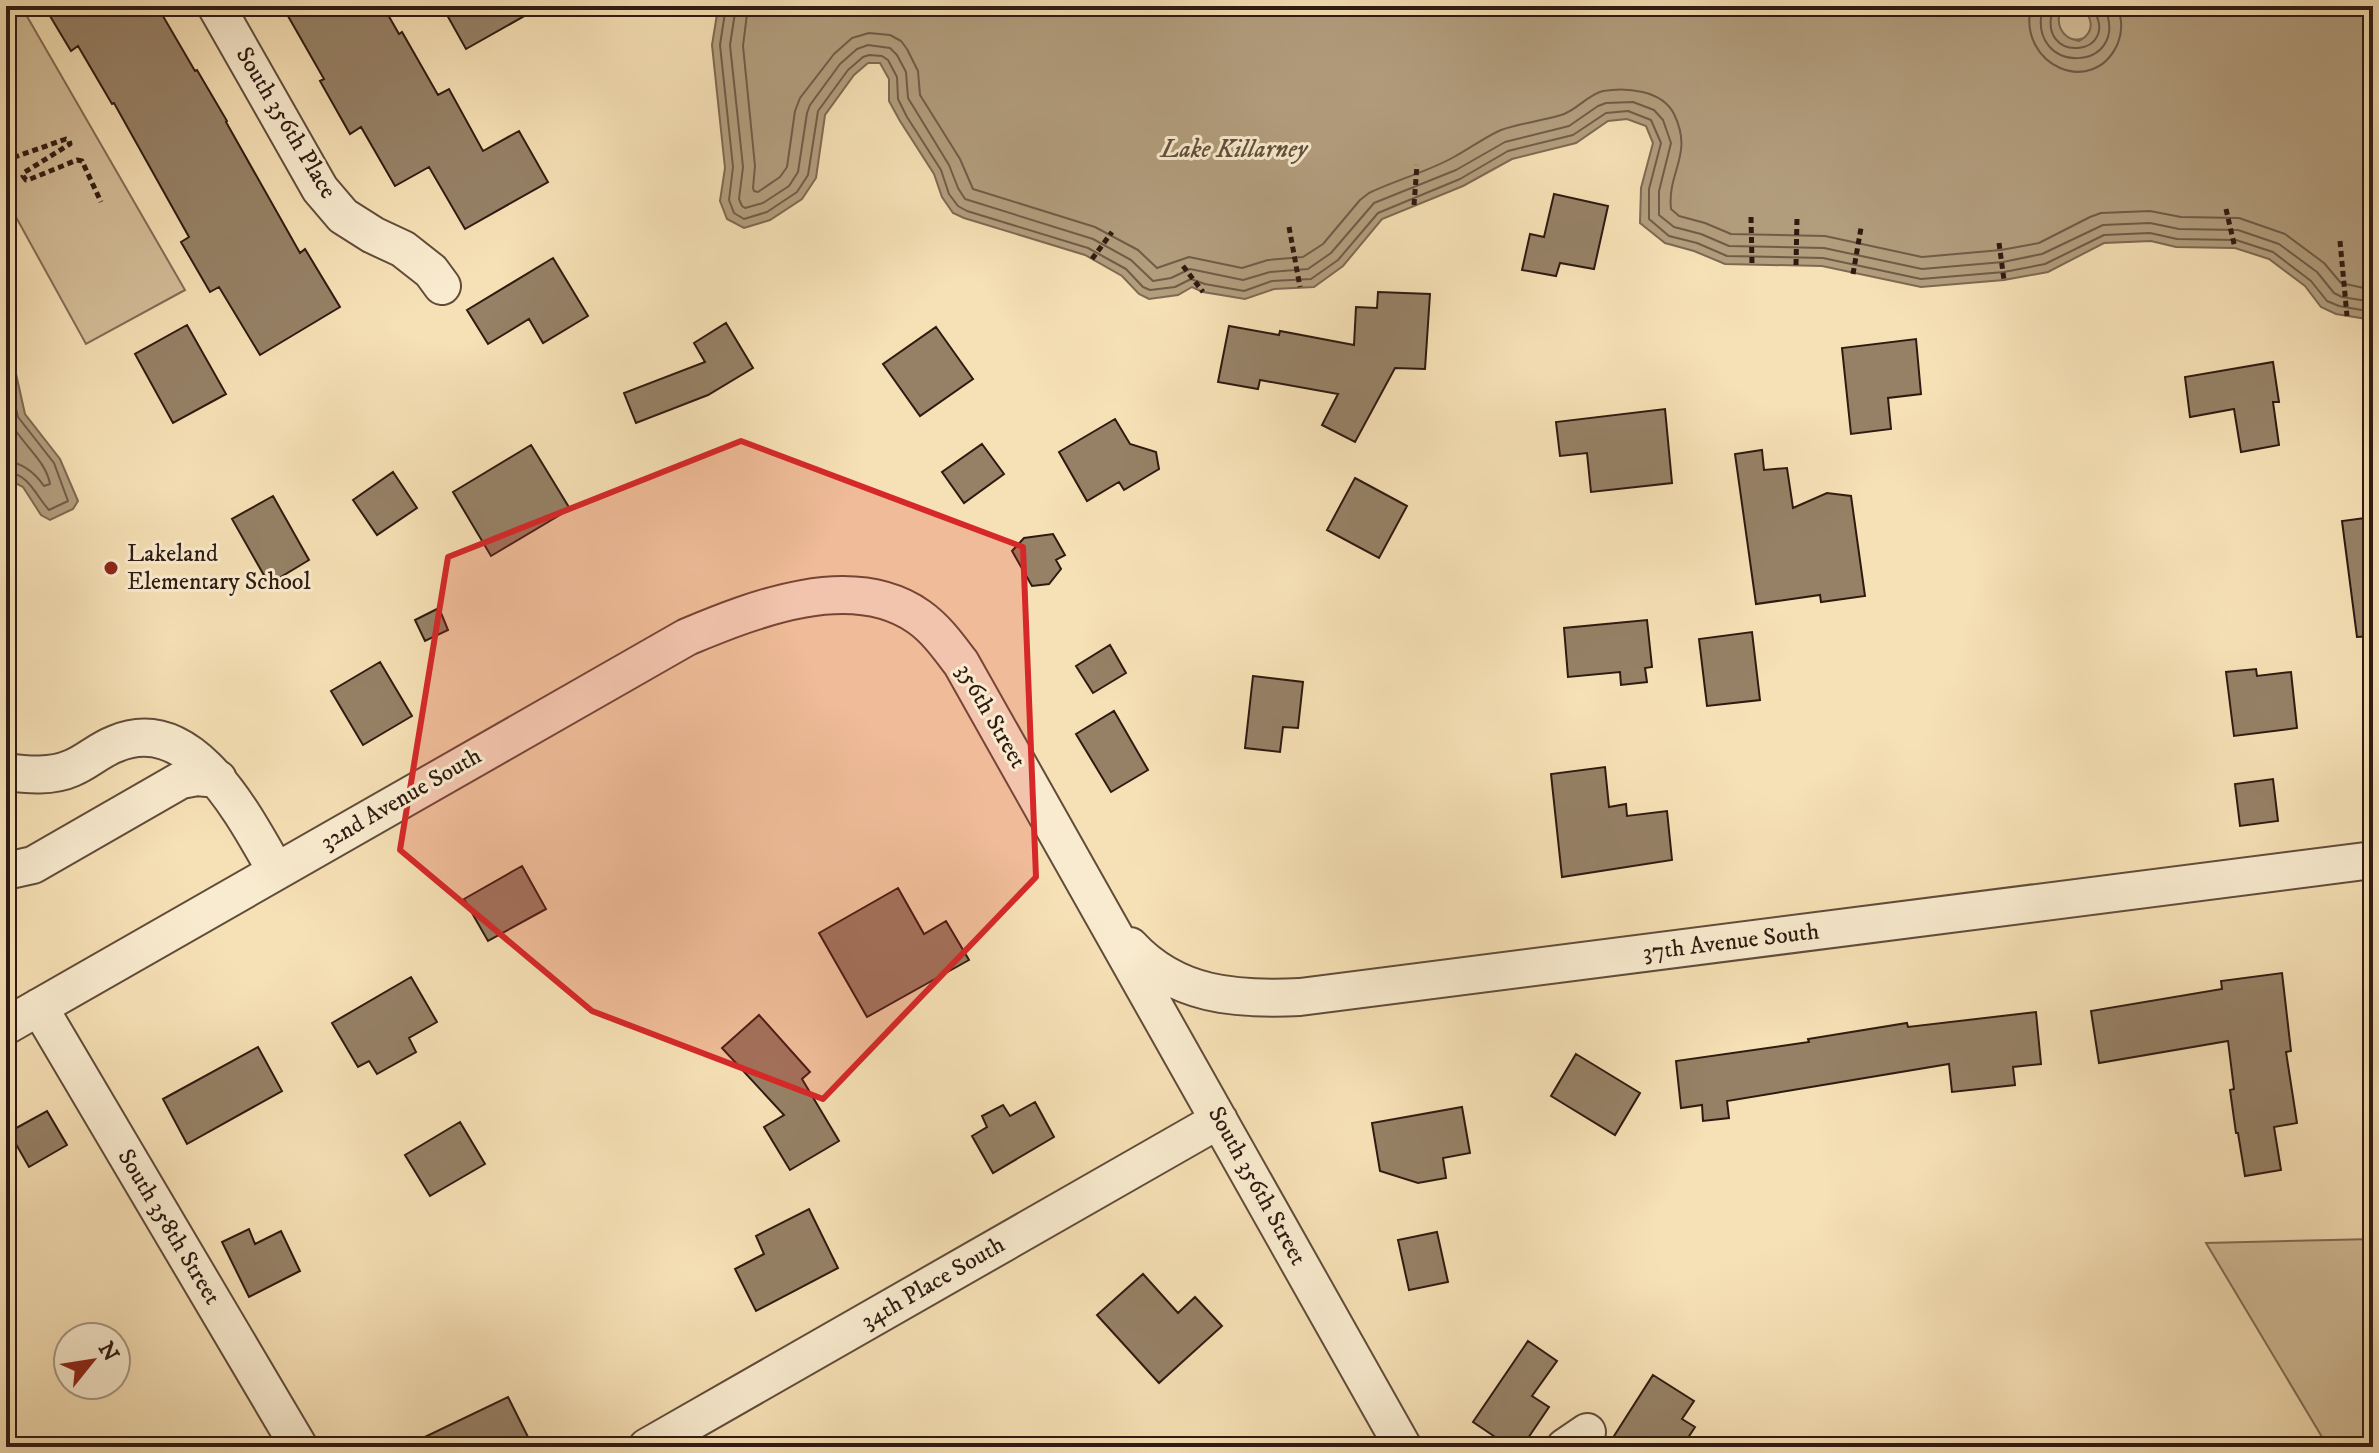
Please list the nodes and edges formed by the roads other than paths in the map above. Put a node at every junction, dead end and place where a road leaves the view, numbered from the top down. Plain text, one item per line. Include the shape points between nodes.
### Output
1 (216, 6) edge
2 (442, 286) dead end
3 (807, 599) joint
4 (6, 772) edge
5 (218, 779) junction
6 (2373, 860) edge
7 (6, 871) edge
8 (276, 871) junction
9 (1110, 925) junction
10 (39, 1007) junction
11 (6, 1026) edge
12 (1219, 1120) junction
13 (299, 1447) edge
14 (647, 1447) edge
15 (1403, 1447) edge

1 - 2 street, South 356th Place via 320,189 343,216 403,249
3 - 8 street, 32nd Avenue South via 743,614 679,641
3 - 9 street, 356th Street via 875,597 920,618 942,638 979,692
4 - 5 street via 53,774 125,739 145,738 195,757
5 - 7 street via 181,780 33,865
5 - 8 street
6 - 9 street, 37th Avenue South via 1273,998 1190,987 1140,957
8 - 10 street, 32nd Avenue South
9 - 12 street, South 356th Street
10 - 11 street, 32nd Avenue South
10 - 13 street, South 358th Street
12 - 14 street, 34th Place South
12 - 15 street, South 356th Street

